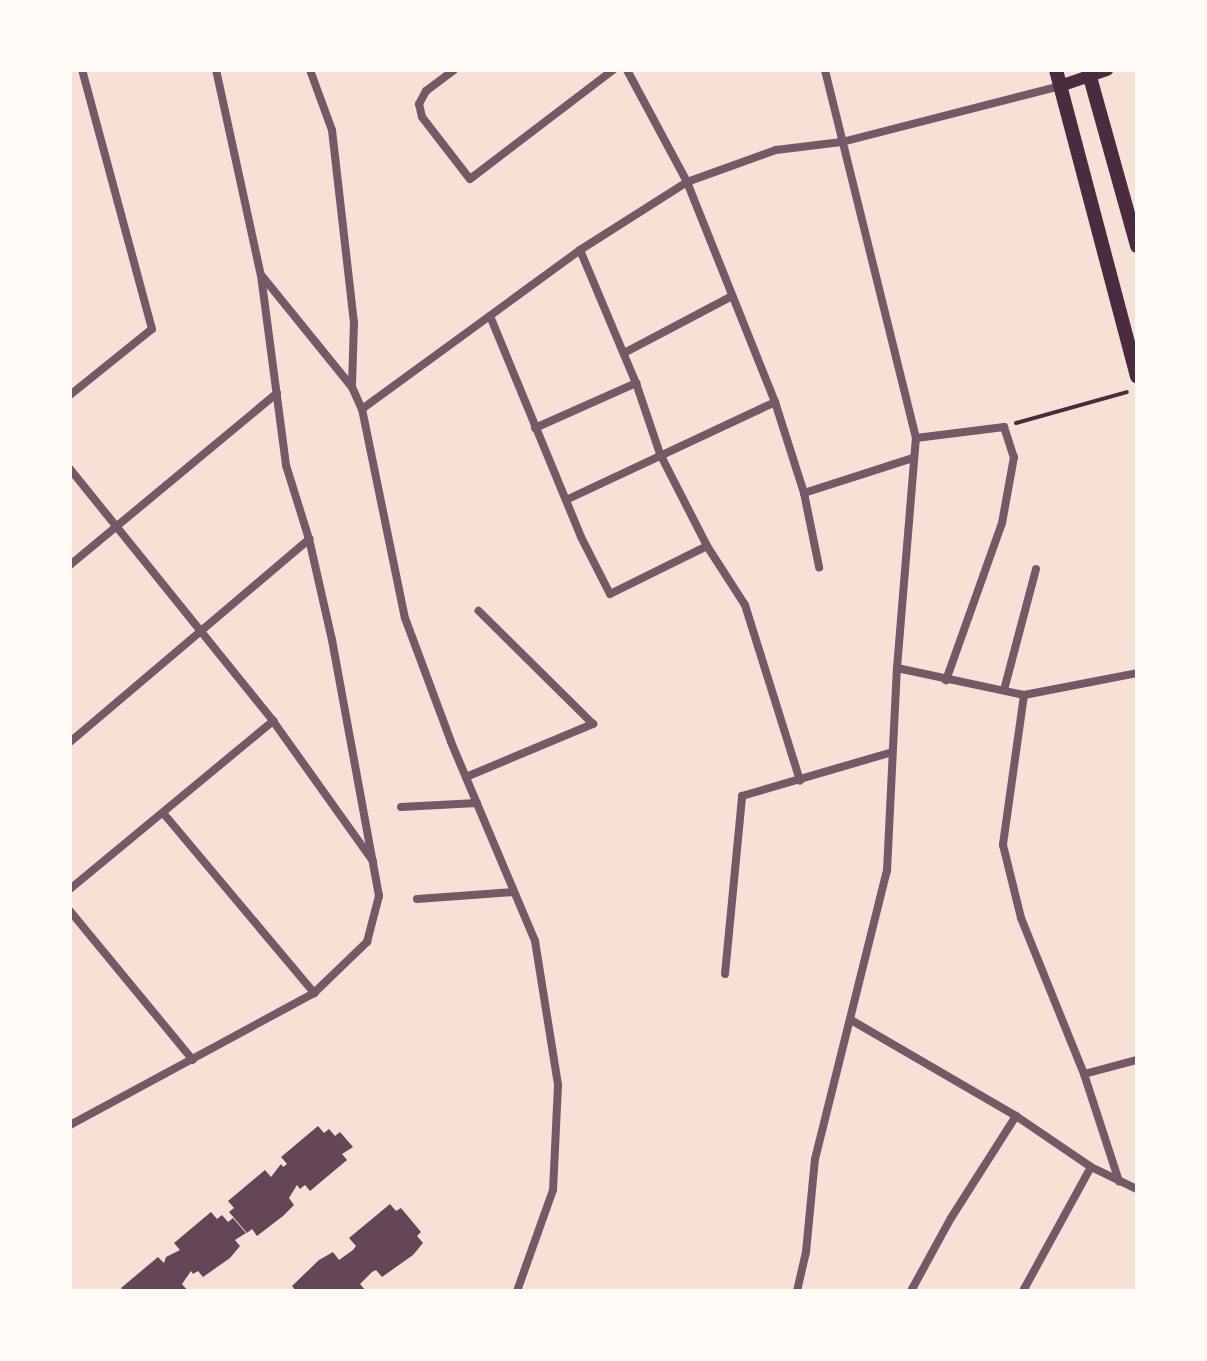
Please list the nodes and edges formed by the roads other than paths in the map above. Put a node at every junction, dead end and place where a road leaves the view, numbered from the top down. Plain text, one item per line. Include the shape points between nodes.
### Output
1 (82, 70) edge
2 (216, 70) edge
3 (310, 70) edge
4 (454, 70) edge
5 (613, 70) edge
6 (627, 70) edge
7 (825, 70) edge
8 (1056, 70) edge
9 (1107, 70) edge
10 (1089, 73) edge
11 (1060, 86) junction
12 (842, 142) junction
13 (687, 182) junction
14 (1137, 246) edge
15 (580, 250) junction
16 (261, 276) junction
17 (732, 296) junction
18 (490, 316) junction
19 (624, 353) junction
20 (1137, 376) edge
21 (636, 383) junction
22 (352, 387) junction
23 (277, 393) junction
24 (70, 395) edge
25 (775, 402) junction
26 (362, 409) junction
27 (535, 428) junction
28 (916, 438) junction
29 (660, 454) junction
30 (913, 458) junction
31 (70, 469) edge
32 (804, 493) junction
33 (566, 500) junction
34 (117, 526) junction
35 (309, 539) junction
36 (707, 546) junction
37 (70, 565) edge
38 (819, 567) dead end
39 (1036, 569) dead end
40 (479, 611) dead end
41 (199, 632) junction
42 (897, 668) junction
43 (1137, 673) edge
44 (946, 680) junction
45 (1004, 690) junction
46 (1024, 695) junction
47 (273, 721) junction
48 (70, 742) edge
49 (892, 752) junction
50 (466, 777) junction
51 (800, 781) junction
52 (477, 803) junction
53 (401, 807) dead end
54 (164, 814) junction
55 (376, 866) junction
56 (70, 889) edge
57 (514, 892) junction
58 (417, 899) dead end
59 (70, 911) edge
60 (725, 974) dead end
61 (314, 993) junction
62 (851, 1020) junction
63 (193, 1060) junction
64 (1137, 1060) edge
65 (1084, 1074) junction
66 (1016, 1116) junction
67 (70, 1125) edge
68 (1091, 1167) junction
69 (1119, 1181) junction
70 (1137, 1189) edge
71 (517, 1291) edge
72 (797, 1291) edge
73 (911, 1291) edge
74 (1023, 1291) edge

1 - 24 street via 152,329
2 - 16 street
3 - 22 street via 332,130 354,322
4 - 5 street via 426,91 419,104 422,117 470,179
6 - 13 street
7 - 12 street
8 - 11 main road
9 - 10 main road
10 - 11 main road
10 - 14 main road
11 - 12 street
11 - 20 main road
12 - 13 street via 776,150
12 - 28 street
13 - 15 street
13 - 17 street
15 - 18 street
15 - 19 street
16 - 22 street
16 - 23 street
17 - 19 street
17 - 25 street
18 - 26 street
18 - 27 street
19 - 21 street
21 - 27 street
21 - 29 street
22 - 26 street
23 - 34 street
23 - 35 street via 286,465
25 - 29 street
25 - 32 street
26 - 50 street via 405,618
27 - 33 street
28 - 30 street
28 - 44 street via 1004,427 1014,457 1002,523
29 - 33 street
29 - 36 street
30 - 32 street
30 - 42 street
31 - 34 street
32 - 38 street
33 - 36 street via 610,594
34 - 37 street
34 - 41 street
35 - 41 street
35 - 55 street
36 - 51 street via 745,605
39 - 45 street
40 - 50 street via 593,724
41 - 47 street
41 - 48 street
42 - 44 street
42 - 49 street
43 - 46 street
44 - 45 street
45 - 46 street
46 - 65 street via 1003,845 1021,918
47 - 54 street
47 - 55 street
49 - 51 street
49 - 62 street via 887,871
50 - 52 street
51 - 60 street via 742,796
52 - 53 street
52 - 57 street
54 - 56 street
54 - 61 street
55 - 61 street via 379,896 367,942
57 - 58 street
57 - 71 street via 535,941 558,1085 553,1190
59 - 63 street
61 - 63 street
62 - 66 street
62 - 72 street via 815,1159
63 - 67 street
64 - 65 street
65 - 69 street
66 - 68 street
66 - 73 street
68 - 69 street
68 - 74 street
69 - 70 street

